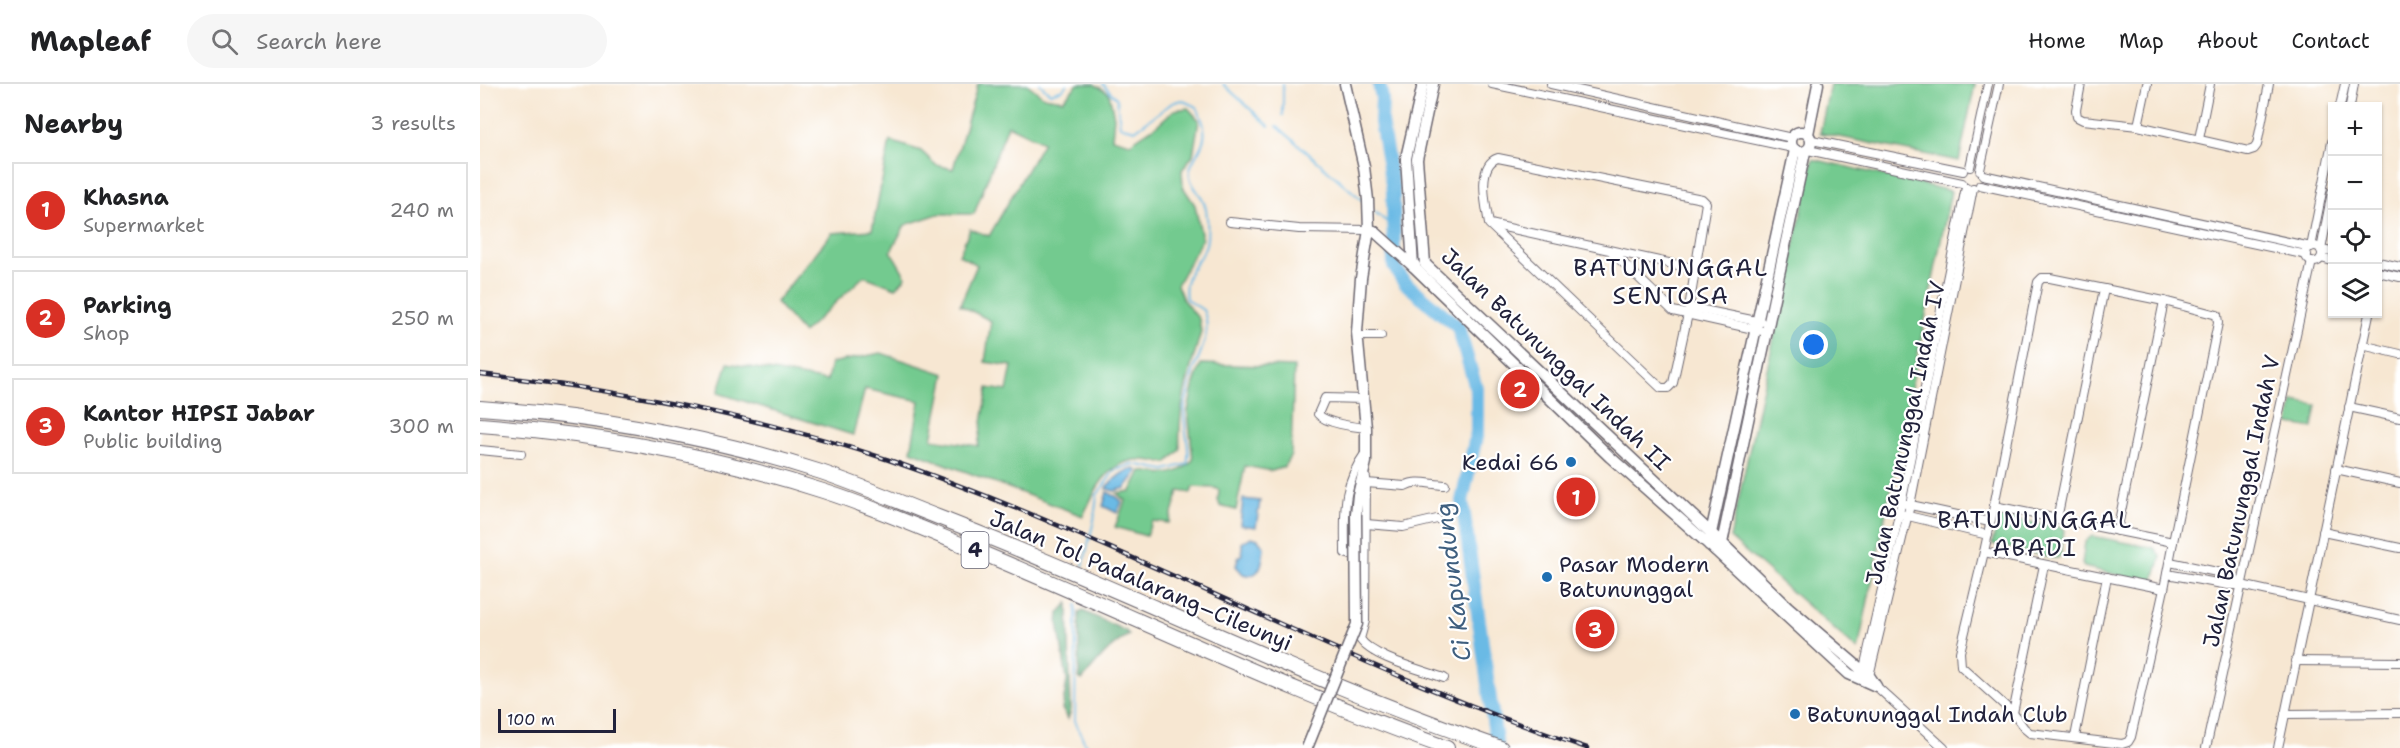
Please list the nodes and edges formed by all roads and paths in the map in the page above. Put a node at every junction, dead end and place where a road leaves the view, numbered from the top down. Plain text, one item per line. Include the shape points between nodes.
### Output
1 (1345, 84) edge
2 (1423, 84) edge
3 (1433, 84) edge
4 (1492, 84) edge
5 (1551, 84) edge
6 (1811, 84) edge
7 (1818, 84) edge
8 (1988, 84) edge
9 (1999, 84) edge
10 (2081, 84) edge
11 (2147, 84) edge
12 (2210, 84) edge
13 (2269, 84) edge
14 (2345, 84) edge
15 (2354, 84) edge
16 (2341, 102) edge
17 (2351, 102) edge
18 (2138, 126) junction
19 (2199, 139) junction
20 (1802, 143) junction
21 (2330, 156) edge
22 (1966, 169) junction
23 (1981, 172) junction
24 (1971, 186) junction
25 (2328, 206) edge
26 (2152, 216) junction
27 (1230, 222) dead end
28 (1489, 224) junction
29 (1372, 231) junction
30 (1610, 251) junction
31 (2328, 252) edge
32 (2314, 254) junction
33 (2328, 259) edge
34 (1425, 264) junction
35 (1413, 266) junction
36 (2382, 266) edge
37 (2400, 267) edge
38 (2382, 268) edge
39 (1696, 269) junction
40 (2400, 277) edge
41 (2104, 289) junction
42 (2164, 301) junction
43 (1688, 311) junction
44 (2368, 318) edge
45 (1762, 327) junction
46 (1357, 336) junction
47 (1381, 336) dead end
48 (2362, 345) junction
49 (2400, 354) edge
50 (1363, 399) junction
51 (2349, 406) junction
52 (480, 408) edge
53 (2400, 418) edge
54 (480, 425) edge
55 (1366, 428) junction
56 (480, 450) edge
57 (521, 454) dead end
58 (1366, 456) junction
59 (2336, 469) junction
60 (1366, 483) junction
61 (2400, 483) edge
62 (1445, 485) dead end
63 (1906, 504) junction
64 (1994, 506) junction
65 (1904, 515) junction
66 (1437, 519) dead end
67 (2057, 519) junction
68 (1990, 522) junction
69 (1366, 524) junction
70 (2117, 531) junction
71 (2323, 532) junction
72 (1711, 533) junction
73 (1988, 535) junction
74 (2173, 542) junction
75 (1715, 546) junction
76 (2400, 548) edge
77 (1984, 552) junction
78 (1365, 559) junction
79 (2170, 562) junction
80 (2044, 565) junction
81 (2167, 574) junction
82 (2107, 577) junction
83 (2241, 585) junction
84 (2164, 589) junction
85 (2308, 599) junction
86 (2400, 620) edge
87 (2295, 661) junction
88 (2400, 662) edge
89 (1444, 678) dead end
90 (1867, 680) junction
91 (2013, 713) junction
92 (2400, 713) edge
93 (2285, 714) junction
94 (2075, 737) junction
95 (1307, 748) edge
96 (1448, 748) edge
97 (1501, 748) edge
98 (1944, 748) edge
99 (2206, 748) edge
100 (2278, 748) edge

1 - 29 street via 1364,167
2 - 35 street, Jalan Batununggal Indah II via 1406,158
3 - 34 street, Jalan Batununggal Indah II via 1417,159
4 - 20 street
5 - 20 street
6 - 20 street
7 - 20 street
8 - 22 street
9 - 23 street
10 - 18 street via 2077,117
11 - 18 street
12 - 19 street
13 - 19 street via 2254,149 2248,151
14 - 16 street
15 - 17 street
18 - 19 street
20 - 22 street
20 - 24 street
20 - 45 street
21 - 32 street, Jalan Batununggal Indah V
22 - 23 street
22 - 24 street
23 - 24 street
23 - 26 street
24 - 26 street
24 - 63 street, Jalan Batununggal Indah IV
25 - 32 street, Jalan Batununggal Indah V
26 - 32 street
27 - 29 street
28 - 30 street
28 - 39 street via 1484,188 1487,166 1498,158 1702,199 1706,210
28 - 43 street via 1661,388 1673,383
29 - 35 street
29 - 46 street via 1361,278
30 - 39 street
30 - 43 street via 1673,311
31 - 32 street
32 - 33 street
32 - 83 street, Jalan Batununggal Indah V
34 - 35 street
34 - 72 street, Jalan Batununggal Indah II
35 - 75 street, Jalan Batununggal Indah II via 1610,457
36 - 37 street
38 - 40 street
39 - 43 street
41 - 42 street
41 - 64 street via 2050,278 2038,282
41 - 67 street
42 - 70 street
42 - 74 street via 2217,315 2218,323
43 - 45 street
44 - 48 street
45 - 72 street
45 - 75 street
46 - 47 street
46 - 50 street
48 - 49 street
48 - 51 street
50 - 55 street
50 - 55 street via 1325,398 1318,414 1350,427
51 - 53 street
51 - 59 street
52 - 97 highway, Jalan Tol Padalarang–Cileunyi / 4 via 629,425 822,473 1025,550 1381,705
54 - 96 highway, Jalan Tol Padalarang–Cileunyi / 4 via 564,432 632,444 823,491 1026,571 1385,726
55 - 58 street
56 - 57 street
58 - 60 street
58 - 78 street via 1353,470 1345,500 1345,553
58 - 95 street, bridge via 1356,514 1357,624
59 - 61 street
59 - 71 street
60 - 62 street
60 - 69 street
63 - 65 street, Jalan Batununggal Indah IV
63 - 68 street
64 - 67 street
64 - 68 street
65 - 73 street
65 - 90 street, Jalan Batununggal Indah IV
66 - 69 street via 1403,527
67 - 70 street
68 - 73 street
69 - 78 street
70 - 74 street
71 - 76 street
71 - 85 street
72 - 75 street
73 - 77 street
74 - 79 street
75 - 90 street, Jalan Batununggal Indah II
77 - 80 street
77 - 91 street via 1960,652 1961,666
78 - 89 street via 1365,621 1360,639 1379,654
79 - 81 street
79 - 83 street via 2231,575
80 - 82 street
80 - 91 street
81 - 83 street
81 - 84 street
82 - 84 street
82 - 94 street
83 - 85 street
83 - 99 street, Jalan Batununggal Indah V
84 - 94 street via 2128,742
85 - 86 street
85 - 87 street
87 - 88 street
87 - 93 street
90 - 98 street
91 - 94 street via 2030,733
92 - 93 street
93 - 100 street

